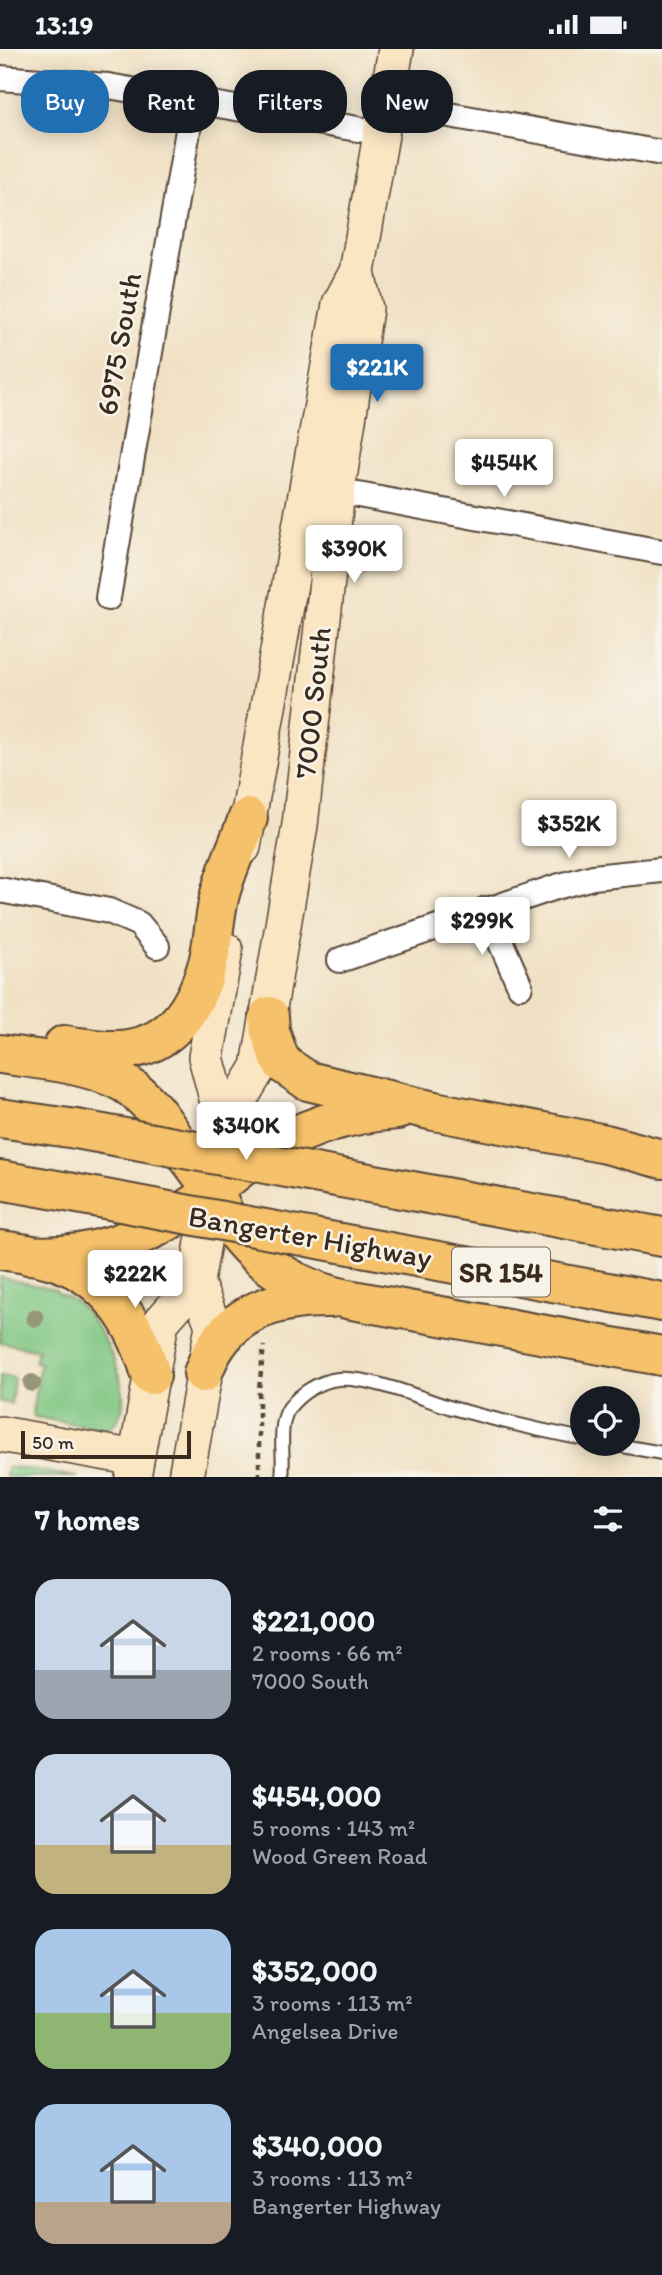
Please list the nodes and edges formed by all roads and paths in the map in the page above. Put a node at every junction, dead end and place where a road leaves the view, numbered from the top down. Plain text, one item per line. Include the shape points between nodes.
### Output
1 (396, 49) edge
2 (392, 70) edge
3 (0, 78) edge
4 (123, 89) edge
5 (219, 104) edge
6 (453, 116) edge
7 (361, 118) edge
8 (187, 133) edge
9 (381, 133) edge
10 (662, 153) edge
11 (357, 272) junction
12 (337, 491) junction
13 (662, 551) edge
14 (107, 598) dead end
15 (248, 818) junction
16 (662, 870) edge
17 (0, 890) edge
18 (486, 909) junction
19 (157, 946) dead end
20 (340, 960) dead end
21 (520, 986) dead end
22 (269, 1016) junction
23 (0, 1045) edge
24 (0, 1054) edge
25 (434, 1111) junction
26 (0, 1118) edge
27 (224, 1125) junction
28 (662, 1159) edge
29 (0, 1180) edge
30 (212, 1191) junction
31 (662, 1237) edge
32 (14, 1252) edge
33 (196, 1282) junction
34 (347, 1299) junction
35 (662, 1302) edge
36 (264, 1346) dead end
37 (662, 1356) edge
38 (203, 1373) junction
39 (152, 1375) junction
40 (0, 1434) edge
41 (570, 1437) edge
42 (640, 1449) edge
43 (662, 1453) edge
44 (135, 1468) edge
45 (186, 1477) edge
46 (259, 1477) edge
47 (282, 1477) edge

1 - 2 main road, 7000 South
3 - 4 street
5 - 7 street
6 - 10 street
8 - 14 street, 6975 South
9 - 11 main road, 7000 South
11 - 12 main road, 7000 South via 365,309
11 - 15 main road, 7000 South via 340,304
12 - 13 street
12 - 22 main road, 7000 South via 300,825
15 - 23 highway via 220,894 199,988 187,1013 168,1033 145,1046 116,1050 40,1043
15 - 27 main road, 7000 South via 206,1057
16 - 18 street via 593,877
17 - 19 street via 109,911 139,924
18 - 20 street
18 - 21 street
22 - 25 highway via 283,1064 308,1081
22 - 27 main road, 7000 South via 259,1067
24 - 30 highway via 105,1074 125,1084 156,1110
25 - 28 highway via 557,1133
25 - 30 highway via 381,1111 328,1123 274,1146
26 - 31 highway, SR 154, bridge
27 - 30 main road, 7000 South
29 - 35 highway, Bangerter Highway / SR 154, bridge
30 - 32 highway via 175,1217 106,1248 65,1255
30 - 33 main road, 7000 South
30 - 34 highway via 232,1226 264,1260 308,1288
32 - 39 highway via 68,1266 104,1289 137,1336
33 - 38 main road via 213,1325
33 - 39 main road via 161,1322
34 - 37 highway
34 - 38 highway via 290,1301 252,1312 224,1333
36 - 46 path
38 - 45 main road
39 - 44 main road
40 - 44 main road
41 - 47 lane via 517,1427 379,1385 339,1379 313,1387 289,1409
42 - 43 lane

